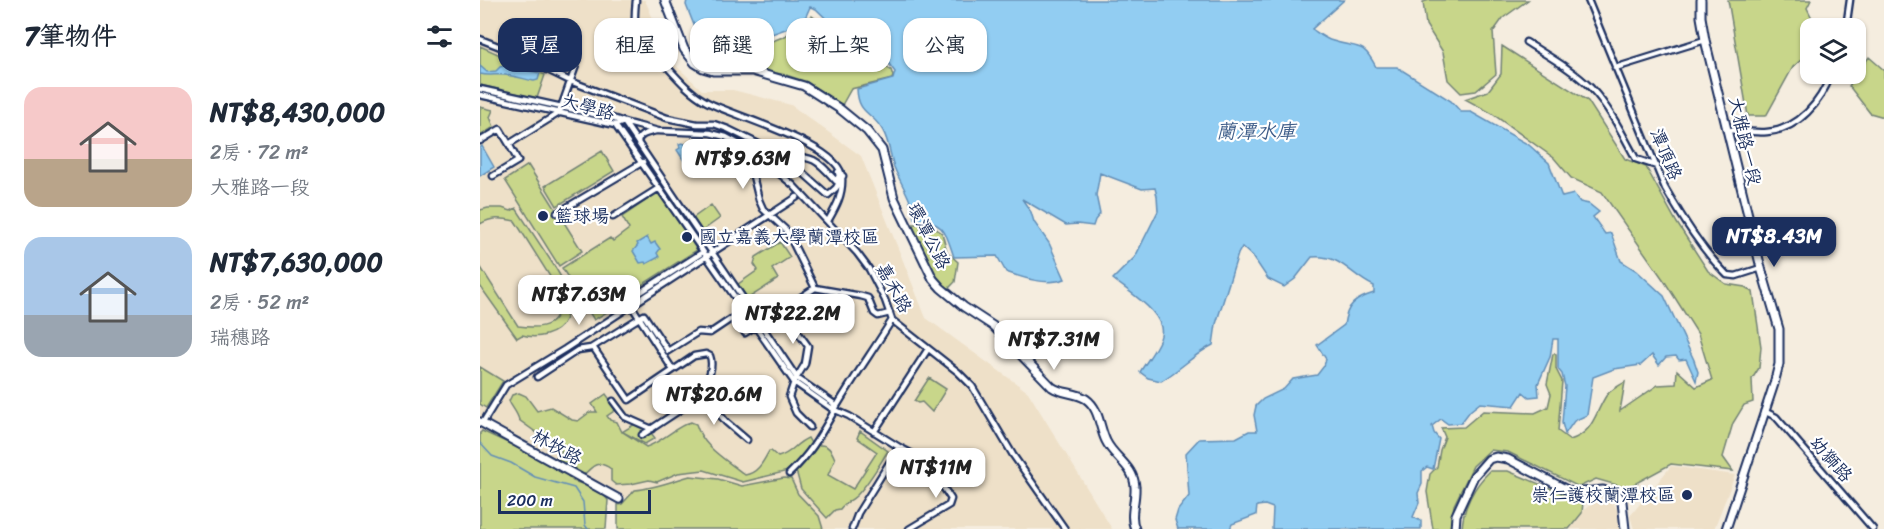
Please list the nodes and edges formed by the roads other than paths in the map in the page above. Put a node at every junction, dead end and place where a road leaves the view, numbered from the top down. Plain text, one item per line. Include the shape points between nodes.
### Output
1 (636, 0) edge
2 (666, 0) edge
3 (1588, 0) edge
4 (1701, 0) edge
5 (1850, 0) edge
6 (1847, 18) edge
7 (480, 39) edge
8 (1706, 40) junction
9 (1526, 42) dead end
10 (1615, 68) junction
11 (573, 72) edge
12 (570, 81) junction
13 (1826, 84) edge
14 (480, 89) edge
15 (496, 92) junction
16 (480, 95) edge
17 (495, 99) junction
18 (560, 110) junction
19 (624, 122) junction
20 (615, 125) junction
21 (1728, 130) junction
22 (658, 131) junction
23 (480, 141) edge
24 (638, 143) junction
25 (509, 144) junction
26 (752, 151) junction
27 (785, 157) junction
28 (643, 162) junction
29 (1657, 166) junction
30 (838, 168) junction
31 (493, 176) dead end
32 (843, 176) junction
33 (659, 188) junction
34 (797, 197) dead end
35 (557, 213) dead end
36 (771, 216) junction
37 (613, 217) dead end
38 (828, 221) junction
39 (710, 251) junction
40 (704, 254) junction
41 (1761, 268) junction
42 (815, 288) junction
43 (631, 305) junction
44 (890, 313) junction
45 (639, 318) junction
46 (767, 319) junction
47 (892, 320) junction
48 (760, 324) junction
49 (754, 327) junction
50 (593, 347) junction
51 (928, 348) junction
52 (673, 370) junction
53 (537, 377) dead end
54 (795, 380) junction
55 (701, 393) junction
56 (613, 401) dead end
57 (836, 409) junction
58 (1764, 411) junction
59 (481, 423) edge
60 (810, 427) dead end
61 (652, 429) junction
62 (874, 432) junction
63 (642, 435) dead end
64 (747, 440) dead end
65 (899, 447) junction
66 (789, 474) dead end
67 (619, 499) dead end
68 (852, 529) edge
69 (909, 529) edge
70 (1065, 529) edge
71 (1135, 529) edge
72 (1455, 529) edge
73 (1625, 529) edge
74 (1726, 529) edge
75 (1873, 529) edge

1 - 30 street via 634,24 640,38 684,86 708,102 810,144
2 - 71 street, 環潭公路 via 684,49 695,63 713,71 752,71 804,86 840,109 878,142 894,198 933,279 964,308 993,326 1052,387 1086,399 1092,405 1107,444 1133,479
3 - 10 street, 潭頂路
4 - 8 street, 大雅路一段
5 - 6 street
7 - 12 street
8 - 10 street
8 - 21 street, 大雅路一段
9 - 29 street via 1592,89 1614,118 1636,159
10 - 29 street, 潭頂路
11 - 12 street
12 - 18 street
12 - 27 street via 667,118 714,124
13 - 21 street via 1807,114 1786,126 1768,132
14 - 15 street
15 - 17 street
15 - 18 street
16 - 17 street, 大學路
17 - 18 street, 大學路
18 - 19 street, 嘉禾路
18 - 20 street, 大學路
18 - 25 street
19 - 20 street
19 - 22 street, 嘉禾路
19 - 24 street
20 - 28 street, 大學路
21 - 41 street, 大雅路一段
22 - 24 street via 642,136
22 - 26 street, 嘉禾路 via 710,133
23 - 25 street via 500,129
24 - 39 street
25 - 31 street via 518,161
26 - 36 street via 755,188 763,209
26 - 38 street, 嘉禾路
27 - 30 street via 813,159 836,181
27 - 32 street via 828,195
28 - 33 street, 大學路
28 - 35 street
29 - 41 street, 潭頂路 via 1679,211 1720,269 1736,276
30 - 32 street
32 - 38 street via 838,206
33 - 37 street
33 - 40 street, 大學路
34 - 36 street
36 - 39 street
36 - 42 street via 787,231
38 - 44 street, 嘉禾路 via 869,269
39 - 40 street
39 - 48 street
40 - 43 street
40 - 49 street, 大學路
41 - 58 street, 大雅路一段 via 1779,329 1779,364
42 - 44 street via 861,296 867,298 878,316
42 - 46 street
43 - 45 street
43 - 59 street via 506,385
44 - 47 street, 嘉禾路
45 - 49 street via 644,315 668,351 698,332 710,333 734,317 745,333
45 - 50 street
45 - 52 street
46 - 48 street
46 - 54 street via 792,324 808,346 805,364
47 - 51 street, 嘉禾路
47 - 57 street
48 - 49 street
48 - 54 street
49 - 54 street, 大學路
50 - 52 street via 629,400
50 - 53 street via 578,350
51 - 62 street
51 - 70 street, 嘉禾路 via 972,386 1012,455
52 - 55 street via 694,356 710,356 712,364
54 - 57 street, 大學路
54 - 60 street via 789,397 791,406
55 - 61 street
55 - 64 street
56 - 61 street via 625,417
57 - 62 street, 大學路
57 - 66 street via 811,451
58 - 74 street, 大雅路一段
58 - 75 street, 幼獅路 via 1776,417
59 - 67 street, 林牧路
61 - 63 street
62 - 65 street, 大學路
65 - 68 street
65 - 69 street, 大學路 via 926,461 951,500
72 - 73 street via 1456,515 1474,476 1489,459 1496,457 1508,459 1573,493 1603,490 1619,496

